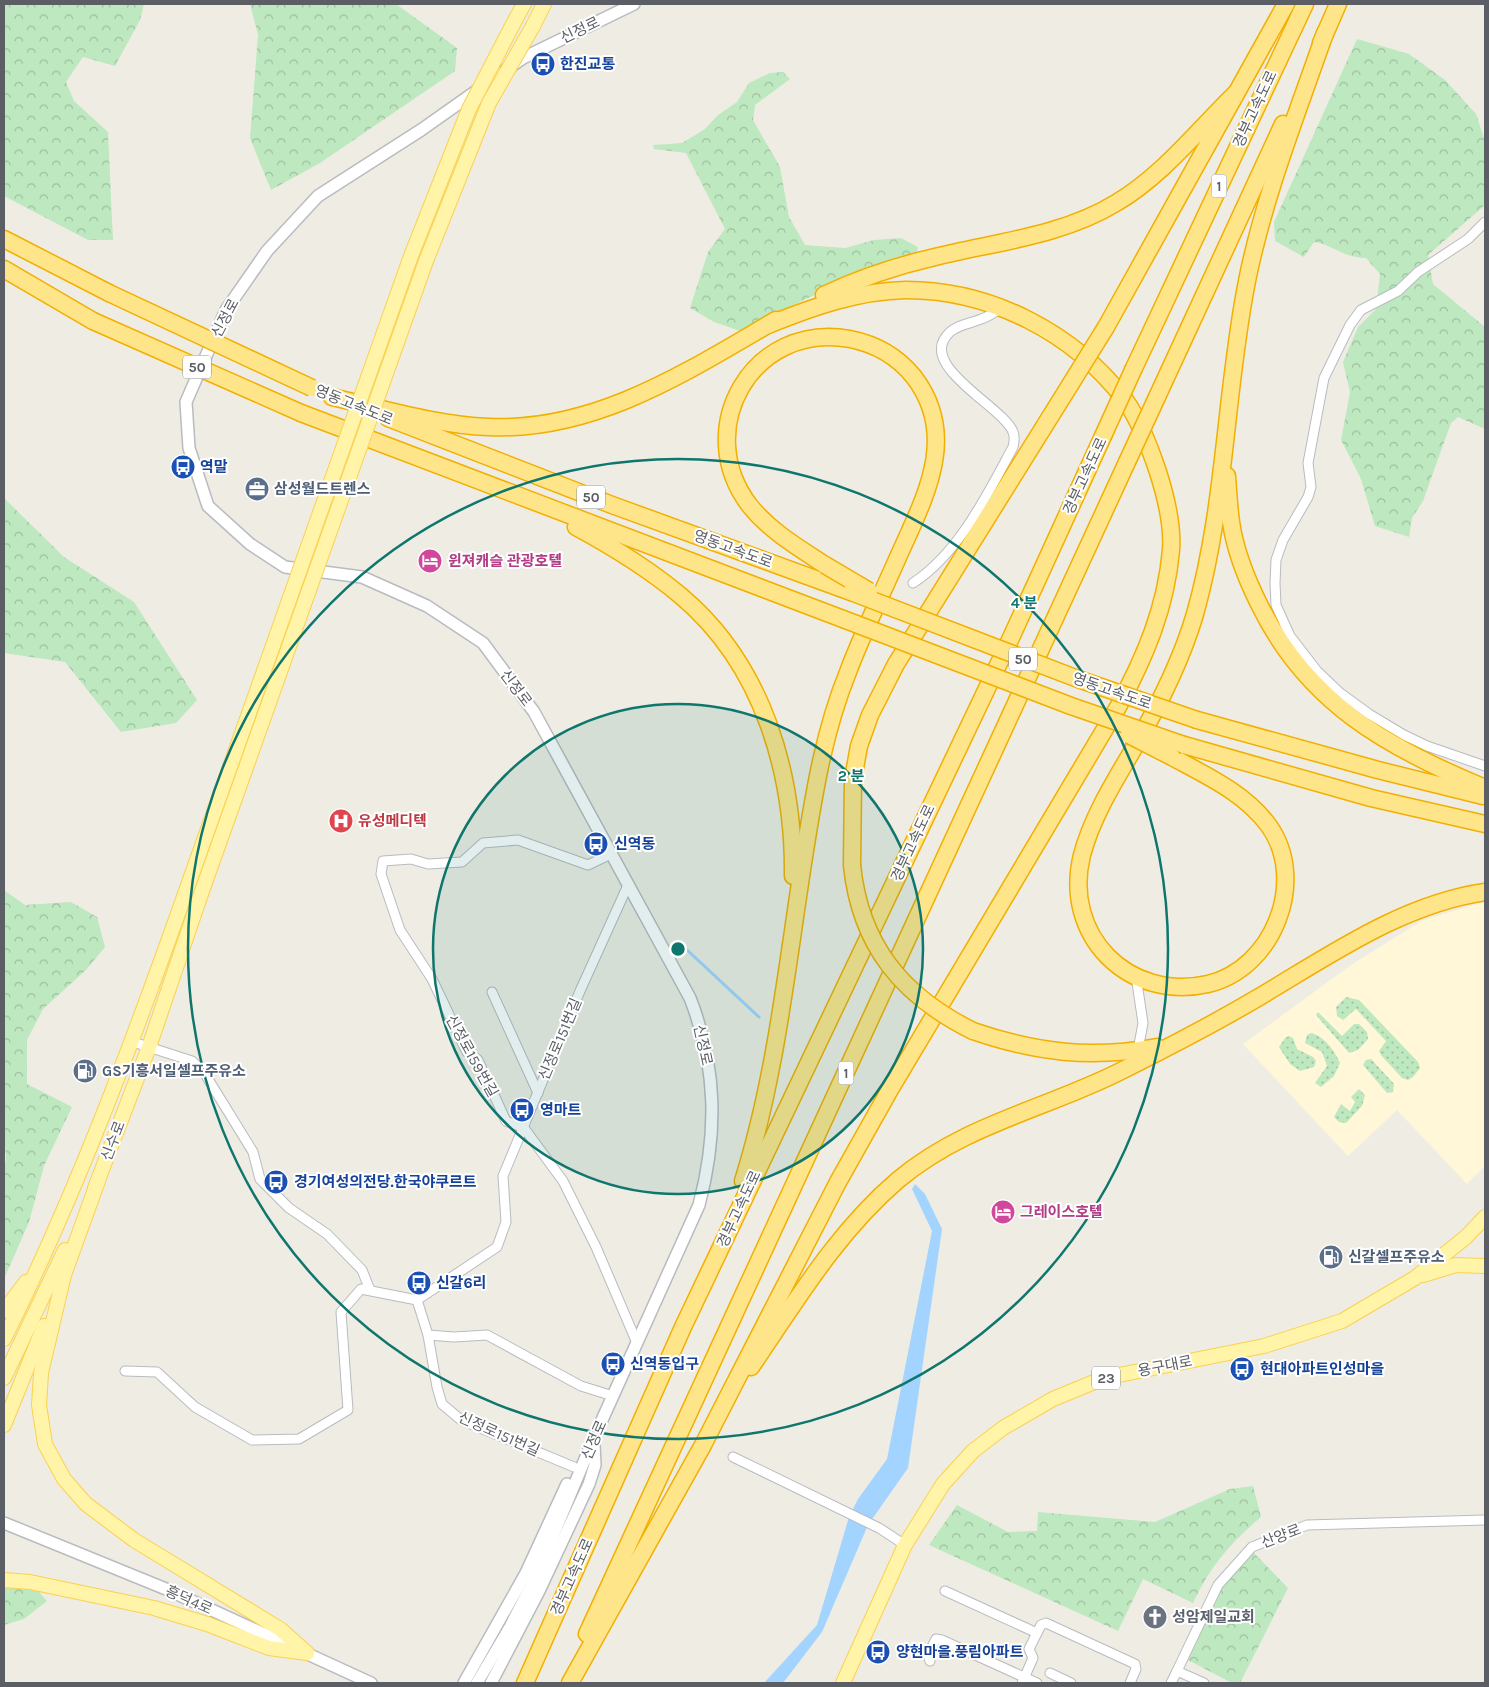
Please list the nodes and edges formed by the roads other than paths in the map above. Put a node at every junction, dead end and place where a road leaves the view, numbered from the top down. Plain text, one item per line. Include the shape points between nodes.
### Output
1 (524, 4) edge
2 (544, 4) edge
3 (634, 4) edge
4 (1286, 4) edge
5 (1304, 4) edge
6 (1338, 4) edge
7 (1325, 33) junction
8 (1236, 93) junction
9 (1485, 222) edge
10 (4, 238) edge
11 (4, 269) edge
12 (1002, 308) junction
13 (768, 325) junction
14 (332, 397) junction
15 (1226, 434) junction
16 (526, 500) junction
17 (913, 583) dead end
18 (916, 618) junction
19 (1178, 751) junction
20 (1485, 766) edge
21 (1485, 788) edge
22 (1485, 796) edge
23 (1485, 824) edge
24 (611, 854) junction
25 (628, 885) junction
26 (1485, 892) edge
27 (788, 958) junction
28 (1136, 976) junction
29 (492, 992) dead end
30 (1208, 1027) junction
31 (133, 1042) junction
32 (149, 1047) junction
33 (1138, 1050) junction
34 (538, 1093) junction
35 (524, 1128) junction
36 (98, 1181) junction
37 (1485, 1217) edge
38 (712, 1265) junction
39 (1485, 1266) edge
40 (40, 1267) junction
41 (64, 1275) junction
42 (1415, 1278) junction
43 (370, 1290) junction
44 (417, 1300) junction
45 (4, 1311) edge
46 (428, 1335) junction
47 (4, 1339) edge
48 (637, 1343) junction
49 (125, 1371) dead end
50 (4, 1378) edge
51 (613, 1396) junction
52 (4, 1425) edge
53 (593, 1440) junction
54 (703, 1445) junction
55 (733, 1457) dead end
56 (574, 1467) junction
57 (1485, 1520) edge
58 (4, 1523) edge
59 (905, 1545) junction
60 (4, 1580) edge
61 (945, 1591) dead end
62 (1037, 1633) junction
63 (307, 1653) junction
64 (930, 1661) dead end
65 (1177, 1671) junction
66 (1050, 1673) dead end
67 (1023, 1680) edge
68 (371, 1683) edge
69 (464, 1683) edge
70 (477, 1683) edge
71 (491, 1683) edge
72 (525, 1683) edge
73 (564, 1683) edge
74 (570, 1683) edge
75 (843, 1683) edge
76 (1038, 1683) edge
77 (1071, 1683) edge
78 (1130, 1683) edge
79 (1171, 1683) edge
80 (1204, 1683) edge

1 - 31 main road, 신수로, bridge via 470,109 412,256
2 - 32 main road, 신수로, bridge via 489,103 426,261
3 - 24 street, 신정로 via 523,58 421,130 318,196 267,251 226,310 186,402 189,448 208,506 250,544 285,567 362,577 427,606 483,643 534,712
4 - 8 highway
5 - 38 highway, 경부고속도로 / 1, bridge via 1009,642
6 - 7 highway, 1
7 - 15 highway via 1284,148 1254,247 1234,358
7 - 73 highway, 1, bridge
8 - 13 highway via 1166,165 1116,203 1074,223 1043,233 867,276 807,302
8 - 33 highway, bridge via 1106,327 896,664 874,707 859,746 852,778 852,865 860,912 868,933 885,960 928,1004 974,1031 1011,1044 1051,1052 1104,1054
9 - 20 street via 1468,239 1418,272 1398,291 1361,310 1350,325 1324,378 1308,463 1311,487 1283,540 1276,560 1275,583 1276,605 1290,636 1316,671 1340,693 1404,735
10 - 14 highway, 영동고속도로 / 50, bridge via 109,293
11 - 16 highway, 영동고속도로 / 50, bridge via 93,321 301,413
12 - 13 highway via 972,298 945,294 908,290 876,292 843,298
12 - 17 street via 981,320 956,327 943,342 942,351 952,374 1011,428 1013,448 949,551
12 - 54 highway via 1044,327 1076,351 1104,376 1125,401 1139,425 1165,494 1169,522 1171,548 1162,607 1142,661 1118,707 838,1182
13 - 14 highway via 653,389 602,410 548,423 503,427 454,423
14 - 18 highway, 영동고속도로 / 50, bridge
15 - 21 highway via 1231,522 1239,554 1249,584 1281,644 1322,694 1374,733 1442,771
15 - 28 highway via 1212,531 1194,618 1168,685 1093,823 1080,863 1078,902 1087,928 1101,950
16 - 19 highway, 영동고속도로 / 50, bridge via 1071,706
16 - 27 highway via 646,568 682,596 724,640 743,669 774,739 789,804 793,842
18 - 22 highway, 영동고속도로 / 50, bridge via 1197,720
18 - 27 highway, bridge via 825,565 772,528 749,504 735,477 727,444 735,400 756,366 781,348 797,341 834,337 876,347 912,374 927,399 936,428 936,457 927,490 848,670 827,733
19 - 23 highway
19 - 28 highway via 1248,803 1268,825 1284,864 1283,903 1259,952 1240,970 1210,984 1177,986 1162,985
24 - 25 street, 신정로
24 - 35 street, 신정로159번길 via 588,865 518,840 484,843 462,862 428,864 411,858 382,861 381,874 400,930 432,979 467,1052 478,1060 506,1121
25 - 34 street, 신정로151번길
25 - 48 street, 신정로 via 690,998 700,1023 707,1052 713,1132 699,1205
26 - 30 highway via 1440,903 1385,926
27 - 38 highway via 758,1131
28 - 33 street via 1143,1023
29 - 34 street
30 - 33 highway via 1180,1040
30 - 54 highway via 1116,1074 968,1134 928,1157 900,1179 858,1218 832,1248 734,1392
31 - 32 street
31 - 40 main road, 신수로 via 83,1170
32 - 36 main road, 신수로
32 - 43 street via 192,1061 205,1074 253,1152 260,1179 289,1208 327,1234 362,1270
34 - 35 street, 신정로151번길
35 - 44 street, 신정로151번길 via 504,1176 506,1222 497,1247
35 - 48 street, 신정로159번길 via 563,1181 596,1247
36 - 41 main road
36 - 50 main road, 신수로
37 - 42 main road, 용구대로 / 23 via 1466,1237
38 - 72 highway, 경부고속도로 / 1
39 - 42 main road via 1456,1265
40 - 45 main road
40 - 47 main road, 신수로
41 - 52 main road
41 - 63 main road via 39,1388 42,1433 64,1479 86,1504 134,1540 280,1629
42 - 59 main road, 용구대로 / 23 via 1342,1321 1264,1346 1104,1378 1053,1398 1003,1428 973,1452 943,1484
43 - 44 street
43 - 49 street via 361,1289 340,1312 348,1410 299,1438 252,1440 195,1406 157,1372
44 - 46 street, 신정로151번길
46 - 51 street via 487,1335 581,1386
46 - 56 street, 신정로151번길 via 442,1404 462,1420
48 - 51 street, 신정로
51 - 53 street, 신정로
53 - 56 street
53 - 70 street, 신정로 via 537,1574
53 - 71 street via 595,1465 589,1484 536,1598
54 - 74 highway
55 - 59 street via 879,1528
56 - 69 street via 526,1573
57 - 65 street, 산양로 via 1307,1525 1252,1547 1218,1585
58 - 63 street, 흥덕4로 via 166,1589
59 - 75 main road, 용구대로 / 23
60 - 63 main road via 154,1608 269,1648
61 - 62 street
62 - 67 street via 1029,1649 1033,1658
62 - 78 street via 1040,1625 1046,1622 1135,1664
63 - 68 street, 흥덕4로
64 - 67 street via 928,1655 936,1639 942,1640
65 - 79 street, 산양로
65 - 80 street
66 - 77 street
67 - 76 street

